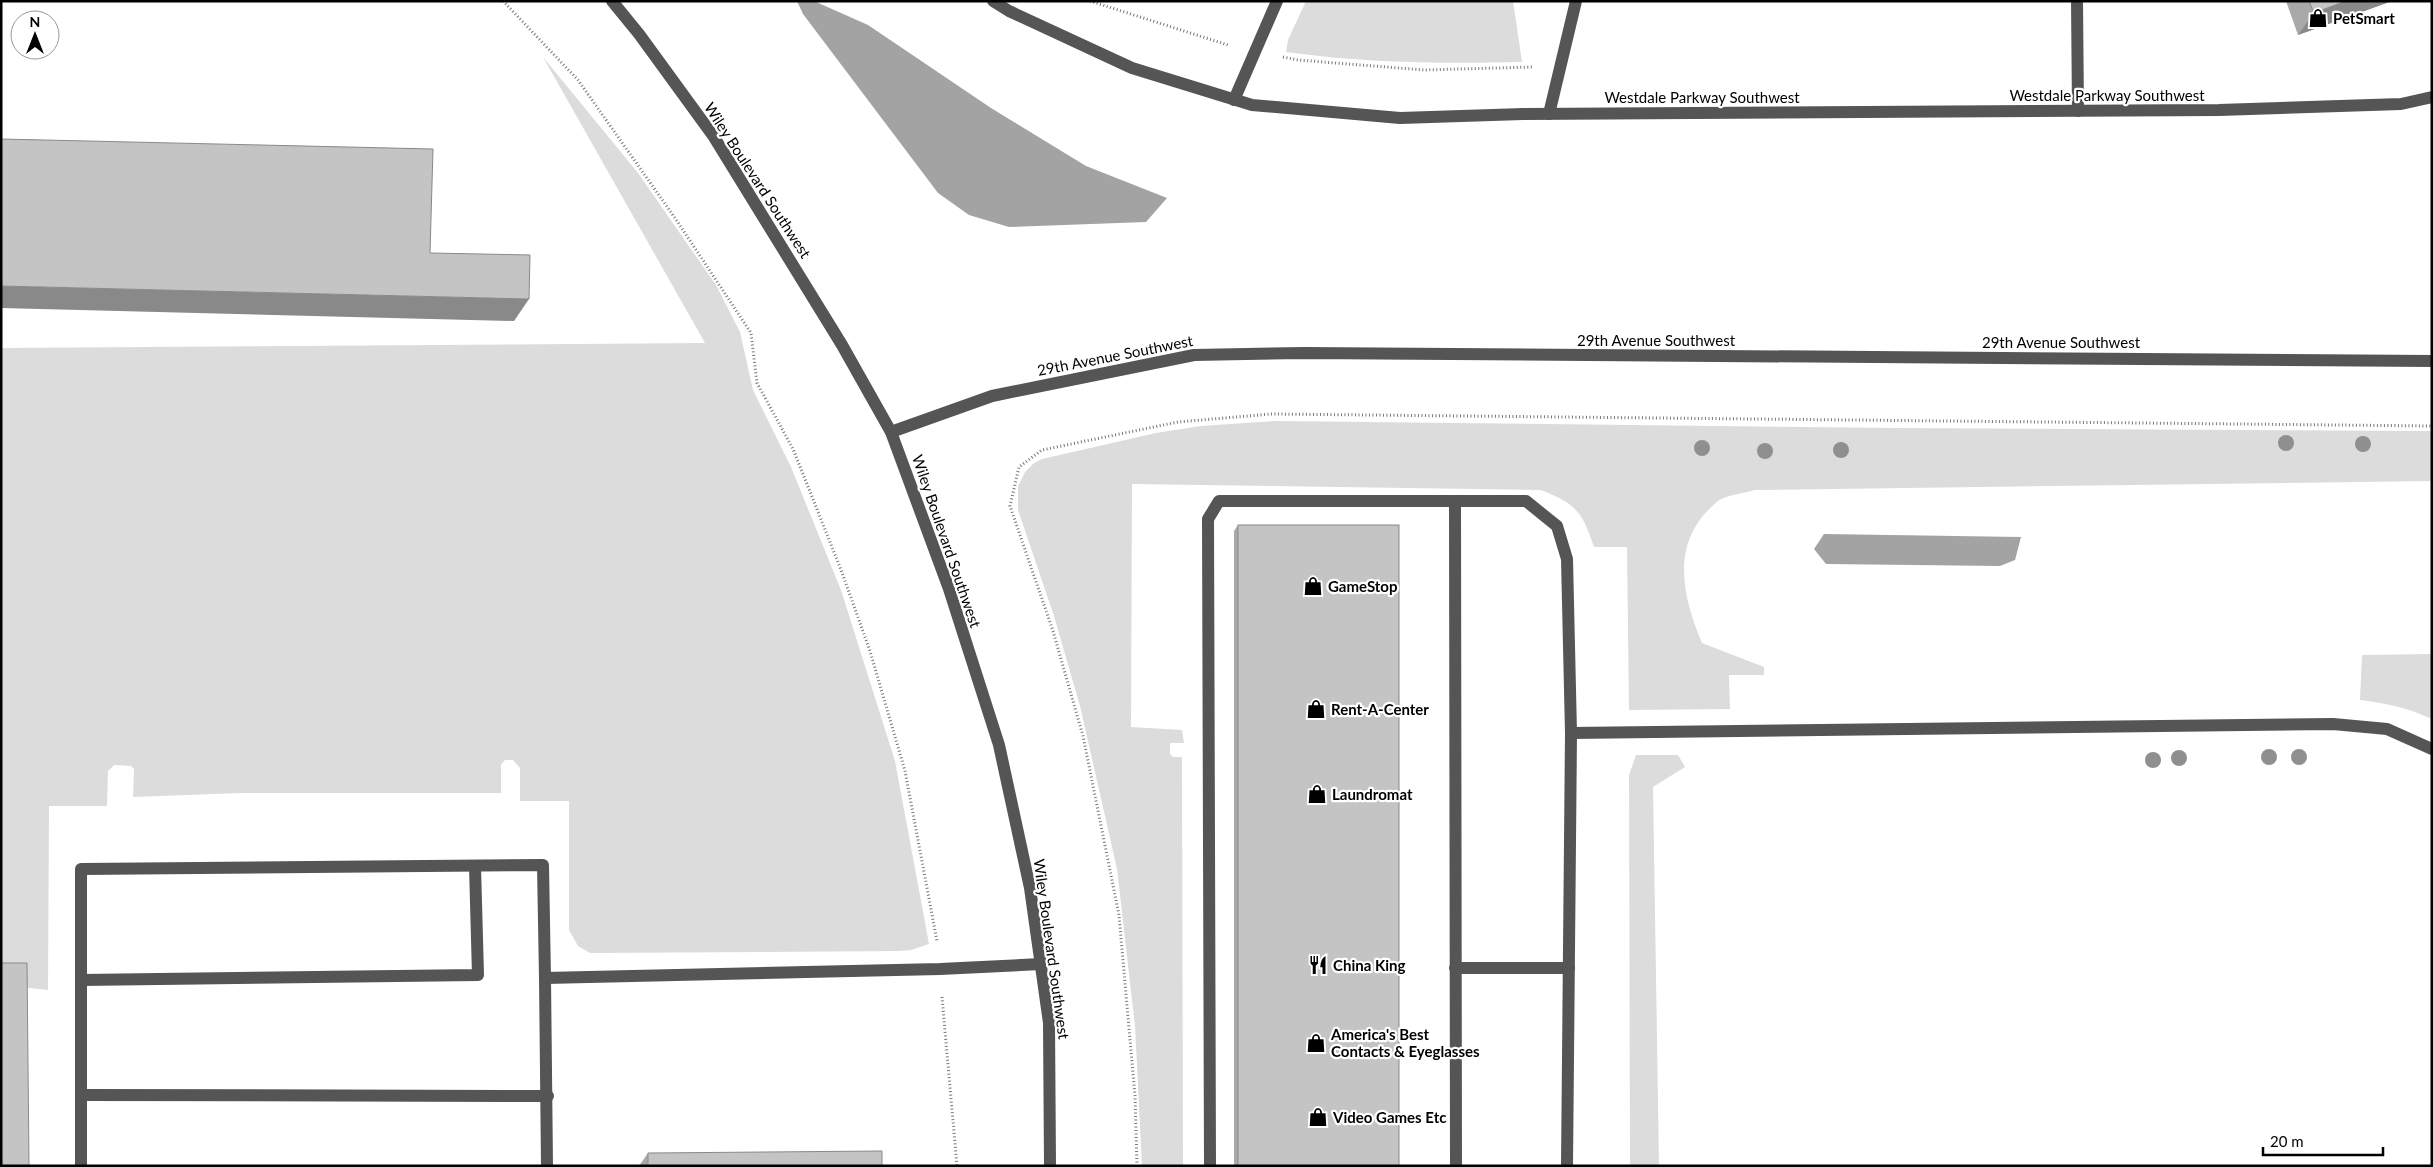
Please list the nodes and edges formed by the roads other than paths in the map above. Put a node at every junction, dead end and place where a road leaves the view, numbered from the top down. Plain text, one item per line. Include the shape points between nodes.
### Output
1 (612, 1) edge
2 (993, 1) edge
3 (1277, 1) edge
4 (1576, 1) edge
5 (2077, 1) edge
6 (2432, 97) edge
7 (1234, 100) junction
8 (2078, 111) junction
9 (1549, 114) junction
10 (2432, 361) edge
11 (891, 432) junction
12 (1455, 501) junction
13 (1571, 733) junction
14 (2432, 749) edge
15 (475, 866) junction
16 (1041, 964) junction
17 (1456, 968) junction
18 (1569, 968) junction
19 (545, 978) junction
20 (81, 980) junction
21 (81, 1095) junction
22 (548, 1096) junction
23 (81, 1166) edge
24 (547, 1166) edge
25 (1050, 1166) edge
26 (1210, 1166) edge
27 (1456, 1166) edge
28 (1567, 1166) edge

1 - 11 street, Wiley Boulevard Southwest via 714,137 842,345
2 - 7 street, Westdale Parkway Southwest via 1132,68
3 - 7 street
4 - 9 street
5 - 8 street
6 - 8 street, Westdale Parkway Southwest via 2401,104
7 - 9 street, Westdale Parkway Southwest via 1252,105 1400,118
8 - 9 street, Westdale Parkway Southwest
10 - 11 street, 29th Avenue Southwest via 1194,356 992,396
11 - 16 street, Wiley Boulevard Southwest via 948,589 999,745 1030,888
12 - 13 street via 1526,501 1557,526 1567,559
12 - 17 street
12 - 26 street via 1219,501 1208,519
13 - 14 street via 2333,724 2387,729
13 - 18 street
15 - 19 street via 543,865
15 - 20 street via 81,869
15 - 20 street via 478,975
16 - 19 street
16 - 25 street, Wiley Boulevard Southwest via 1049,1023
17 - 18 street
17 - 27 street
18 - 28 street
19 - 22 street
20 - 21 street
21 - 22 street
21 - 23 street
22 - 24 street

